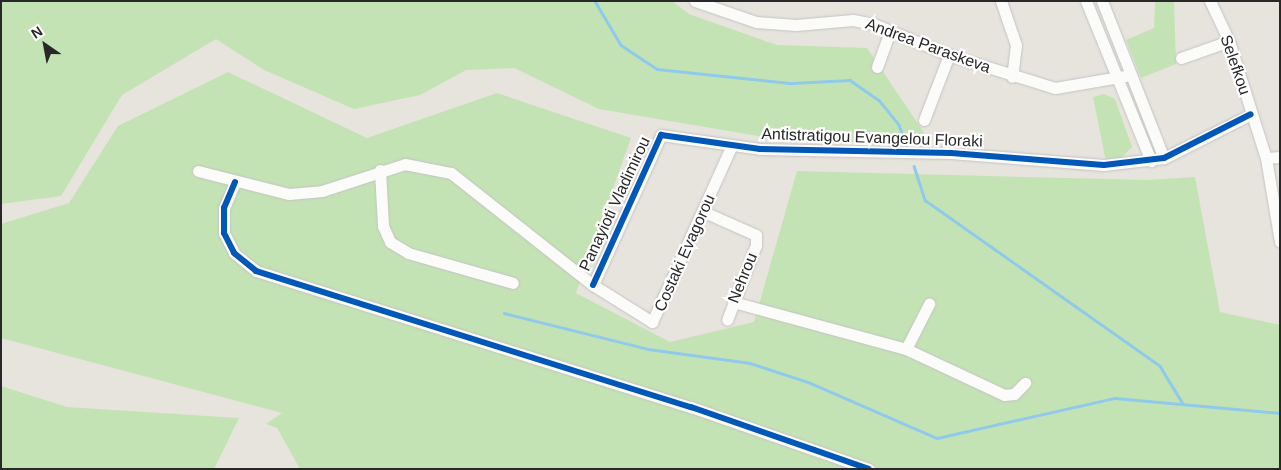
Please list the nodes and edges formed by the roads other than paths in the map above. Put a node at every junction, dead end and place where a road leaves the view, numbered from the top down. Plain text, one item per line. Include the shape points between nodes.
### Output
1 (695, 1) edge
2 (1001, 1) edge
3 (1086, 1) edge
4 (1102, 1) edge
5 (1210, 1) edge
6 (890, 31) junction
7 (1229, 41) junction
8 (949, 55) junction
9 (1181, 58) dead end
10 (877, 67) dead end
11 (1012, 76) junction
12 (1131, 76) junction
13 (1119, 80) junction
14 (1251, 114) junction
15 (924, 120) dead end
16 (661, 135) joint
17 (732, 145) junction
18 (1280, 157) edge
19 (1164, 158) junction
20 (1266, 158) junction
21 (1151, 161) junction
22 (380, 170) junction
23 (198, 171) dead end
24 (235, 182) junction
25 (704, 212) junction
26 (1280, 242) edge
27 (513, 283) dead end
28 (593, 284) junction
29 (733, 302) junction
30 (928, 304) dead end
31 (727, 320) dead end
32 (906, 349) junction
33 (1025, 383) dead end
34 (869, 469) edge

1 - 6 street, Andrea Paraskeva via 756,22 796,25 853,20
2 - 11 street via 1016,44
3 - 13 street
4 - 12 street
5 - 7 street, Selefkou
6 - 8 street, Andrea Paraskeva
6 - 10 street
7 - 9 street
7 - 14 street, Selefkou
8 - 11 street, Andrea Paraskeva
8 - 15 street
11 - 13 street, Andrea Paraskeva via 1055,88
12 - 13 street, Andrea Paraskeva
12 - 19 street
13 - 21 street
14 - 19 street, Antistratigou Evangelou Floraki
14 - 20 street, Selefkou
16 - 17 street, Antistratigou Evangelou Floraki
16 - 28 street, Panayioti Vladimirou
17 - 21 street, Antistratigou Evangelou Floraki via 876,154 951,153 1103,166
17 - 25 street, Costaki Evagorou
18 - 20 street
19 - 21 street, Antistratigou Evangelou Floraki
20 - 26 street, Selefkou
22 - 24 street via 306,192 268,191
22 - 27 street via 383,226 390,242 408,253
22 - 28 street via 405,164 452,173
23 - 24 street
24 - 34 street via 224,208 224,233 234,252 256,271 691,407
25 - 28 street, Costaki Evagorou via 652,322
25 - 29 street, Nehrou via 756,235 756,245
29 - 31 street, Nehrou
29 - 32 street
30 - 32 street
32 - 33 street via 1004,395 1014,394

